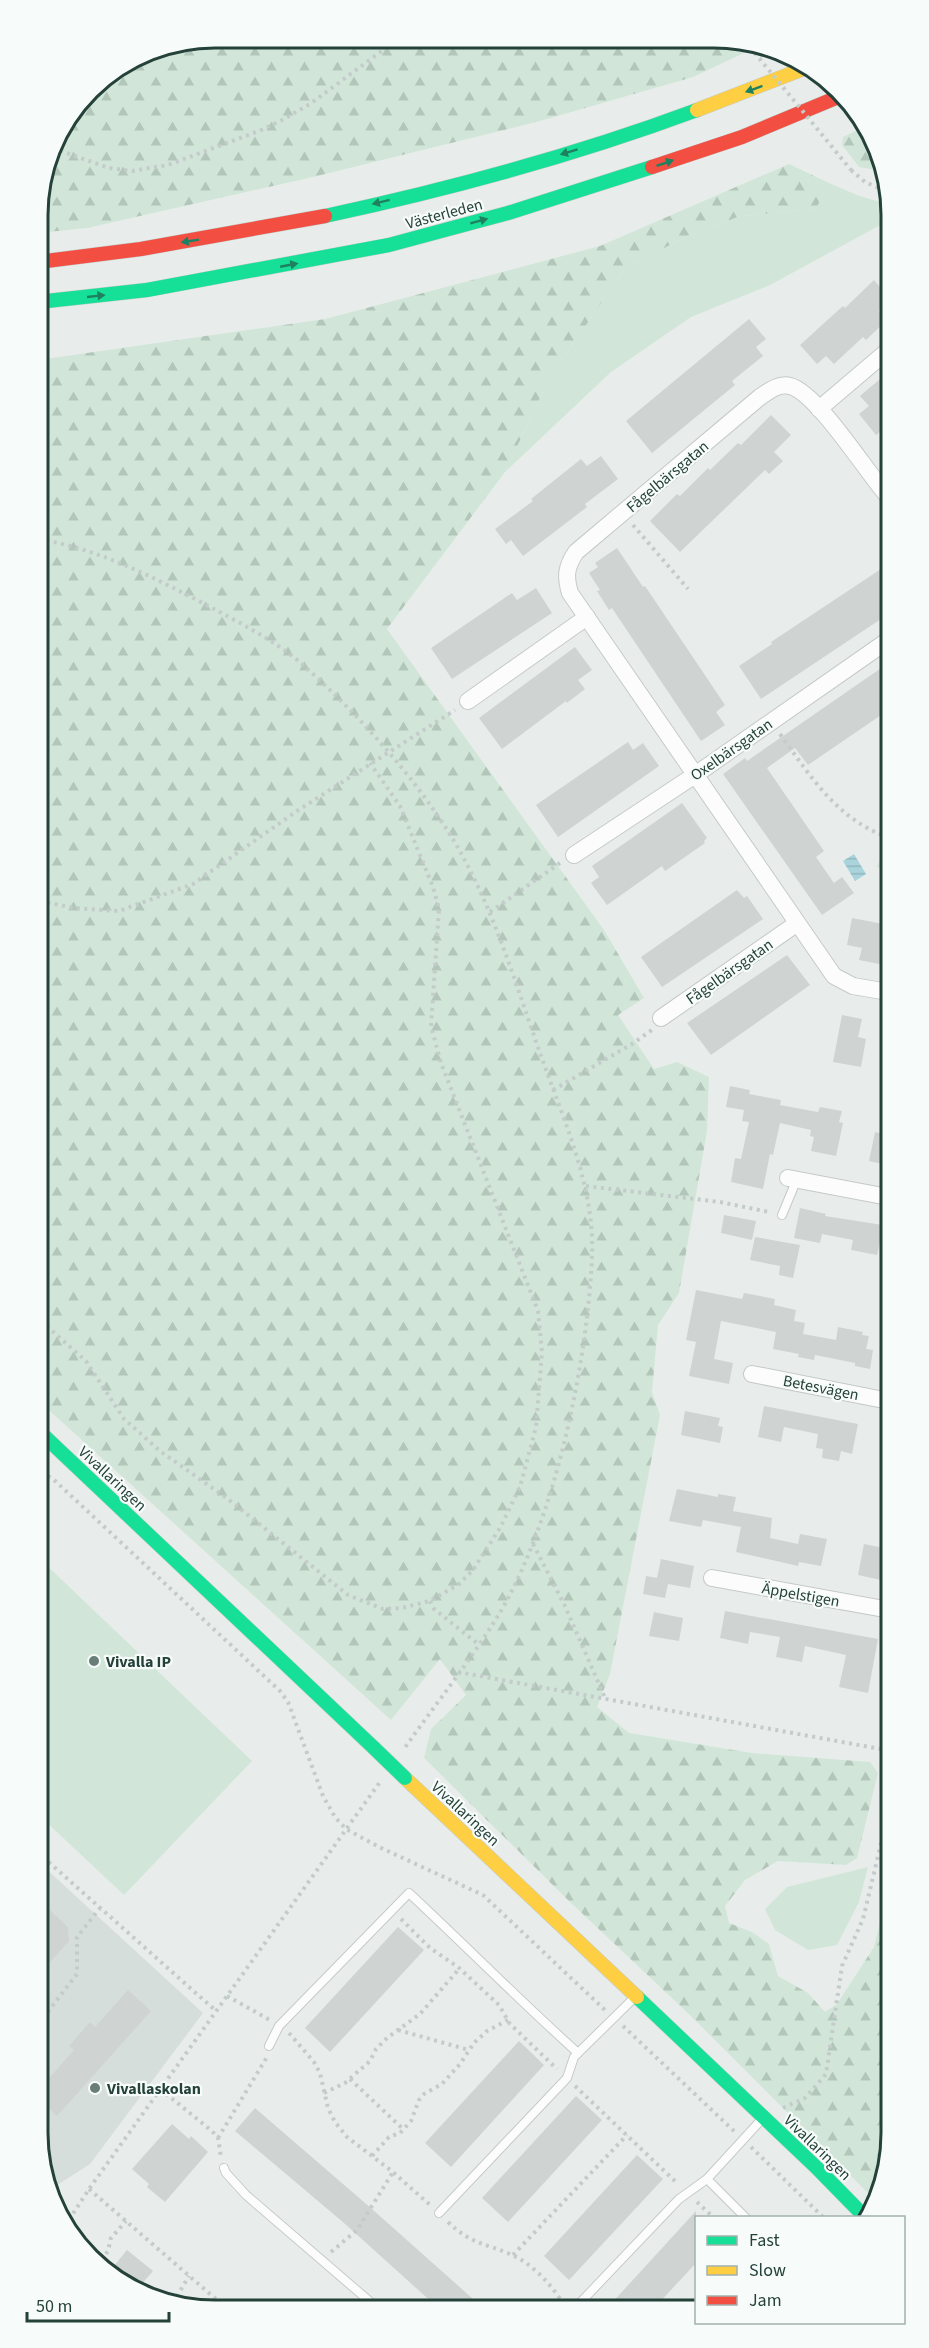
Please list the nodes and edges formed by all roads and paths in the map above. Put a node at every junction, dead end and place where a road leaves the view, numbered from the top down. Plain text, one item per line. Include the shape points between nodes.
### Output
1 (386, 48) edge
2 (755, 53) edge
3 (799, 71) edge
4 (834, 99) edge
5 (61, 151) edge
6 (879, 188) edge
7 (48, 261) edge
8 (48, 301) edge
9 (881, 356) edge
10 (819, 409) junction
11 (881, 488) edge
12 (623, 513) junction
13 (48, 541) edge
14 (688, 589) dead end
15 (586, 617) junction
16 (881, 645) edge
17 (468, 701) joint
18 (771, 721) junction
19 (387, 752) junction
20 (370, 763) junction
21 (695, 775) junction
22 (881, 834) edge
23 (574, 855) joint
24 (48, 903) edge
25 (490, 913) junction
26 (796, 924) junction
27 (881, 991) edge
28 (661, 1018) joint
29 (553, 1090) junction
30 (793, 1179) joint
31 (586, 1186) junction
32 (881, 1196) edge
33 (782, 1215) joint
34 (48, 1327) edge
35 (752, 1374) dead end
36 (881, 1399) edge
37 (48, 1440) edge
38 (48, 1476) edge
39 (533, 1543) junction
40 (712, 1578) dead end
41 (430, 1601) junction
42 (881, 1608) edge
43 (478, 1644) junction
44 (458, 1672) junction
45 (606, 1700) junction
46 (881, 1749) edge
47 (399, 1754) dead end
48 (386, 1773) dead end
49 (346, 1829) junction
50 (881, 1844) edge
51 (48, 1861) edge
52 (100, 1908) junction
53 (391, 1910) junction
54 (459, 1969) dead end
55 (226, 1996) junction
56 (635, 1996) junction
57 (216, 2011) junction
58 (48, 2012) edge
59 (614, 2018) junction
60 (507, 2020) junction
61 (279, 2026) junction
62 (398, 2030) junction
63 (269, 2046) joint
64 (469, 2050) junction
65 (578, 2053) junction
66 (567, 2078) junction
67 (350, 2079) junction
68 (160, 2089) junction
69 (324, 2093) junction
70 (763, 2118) junction
71 (403, 2129) junction
72 (627, 2135) junction
73 (218, 2138) junction
74 (743, 2139) junction
75 (372, 2156) junction
76 (224, 2168) joint
77 (393, 2172) junction
78 (707, 2179) junction
79 (89, 2189) junction
80 (687, 2193) junction
81 (861, 2212) edge
82 (439, 2213) junction
83 (713, 2216) edge
84 (745, 2216) edge
85 (823, 2216) edge
86 (70, 2218) edge
87 (126, 2221) junction
88 (513, 2255) junction
89 (103, 2257) edge
90 (321, 2260) junction
91 (189, 2276) junction
92 (177, 2296) edge
93 (217, 2300) edge
94 (368, 2300) edge
95 (561, 2300) edge
96 (583, 2300) edge

1 - 5 path via 284,119 168,165 132,171 109,168
2 - 6 path, bridge via 851,170
3 -> 7 main road, Västerleden via 619,136 487,176 306,220
8 -> 4 main road, Västerleden via 147,290 389,245 612,182 742,137
9 - 10 street
10 - 11 street, Fågelbärsgatan
10 - 12 street, Fågelbärsgatan via 802,392 789,386 776,387
12 - 14 path
12 - 15 street, Fågelbärsgatan via 576,552 568,564 566,579 570,593
13 - 19 path via 99,554 130,567 247,626 302,664
15 - 17 street
15 - 21 street, Fågelbärsgatan
16 - 18 street, Oxelbärsgatan
17 - 19 path
18 - 21 street, Oxelbärsgatan
18 - 22 path via 832,803
19 - 20 path
19 - 25 path via 450,835
20 - 24 path via 193,884 119,911
20 - 41 path via 400,806 440,909 431,1026 441,1063 538,1311 543,1352 537,1427 520,1487 473,1570 459,1584
21 - 23 street, Oxelbärsgatan
21 - 26 street, Fågelbärsgatan
23 - 25 path
25 - 29 path
26 - 27 street, Fågelbärsgatan via 840,981
26 - 28 street, Fågelbärsgatan
28 - 29 path via 657,1026 632,1044
29 - 31 path
30 - 32 street
30 - 33 lane
31 - 33 path via 720,1202
31 - 39 path via 592,1238 585,1323 568,1424
34 - 41 path via 86,1361 124,1419 348,1595 383,1609
35 - 36 street, Betesvägen
37 - 56 main road, Vivallaringen, bridge
38 - 49 path via 280,1691 288,1702 323,1796
39 - 43 path via 510,1595
39 - 45 path
40 - 42 street, Äppelstigen
41 - 43 path via 434,1609
43 - 44 path
44 - 45 path
44 - 47 path
45 - 46 path
48 - 49 path
49 - 55 path
49 - 59 path via 483,1895
50 - 70 path via 863,1919 842,1966 826,2074 805,2098
51 - 52 path
52 - 57 path
52 - 58 path via 77,1937 77,1974
53 - 60 path via 499,2005
53 - 61 lane
53 - 65 lane via 409,1893
54 - 62 path via 420,2014
55 - 57 path
55 - 61 path
56 - 59 lane
56 - 70 main road, Vivallaringen
57 - 68 path
59 - 65 lane
59 - 74 path
60 - 64 path via 488,2031
60 - 66 path
61 - 63 lane
61 - 69 path via 314,2062
62 - 64 path
62 - 67 path
63 - 73 path via 267,2061
64 - 71 path via 442,2084 424,2094
65 - 66 lane
66 - 72 path
66 - 82 lane
67 - 69 path
67 - 71 path
68 - 73 path
68 - 79 path
69 - 75 path via 335,2122
70 - 74 lane
70 - 81 main road, Vivallaringen
71 - 75 path via 388,2138
72 - 80 path
72 - 88 path
73 - 76 path
74 - 78 lane
74 - 85 path
75 - 77 path
76 - 90 lane via 246,2195
77 - 82 path
77 - 90 path via 357,2230
78 - 80 lane
78 - 84 lane
79 - 86 path
79 - 87 path
80 - 83 path
80 - 96 lane
82 - 88 path via 468,2239
87 - 89 path via 111,2238
87 - 91 path
88 - 95 path via 540,2275
90 - 94 lane
91 - 92 path
91 - 93 path

